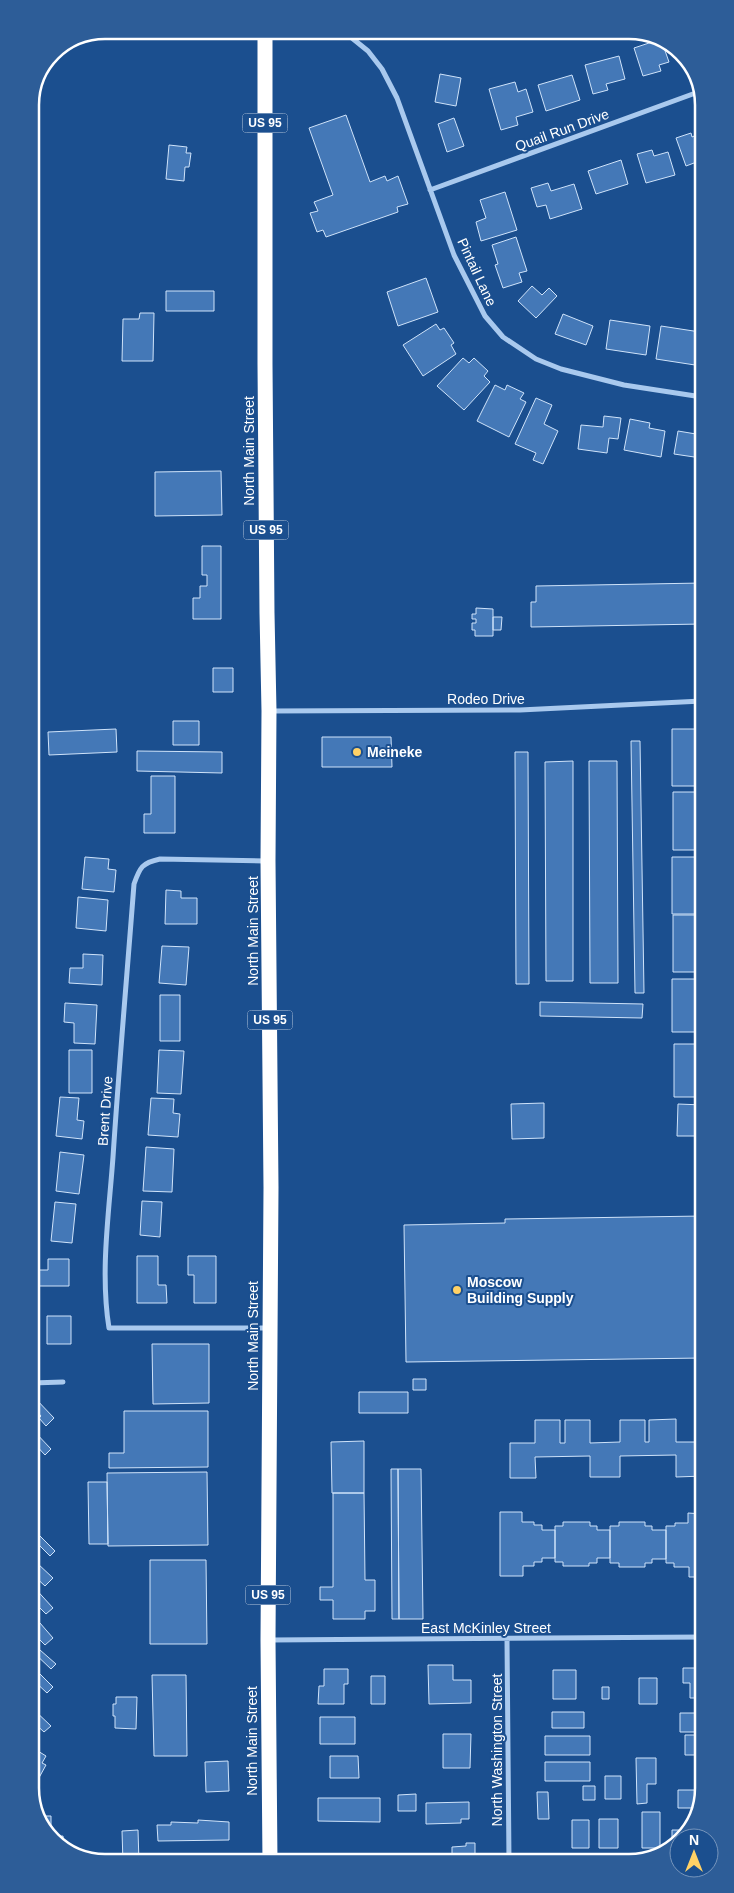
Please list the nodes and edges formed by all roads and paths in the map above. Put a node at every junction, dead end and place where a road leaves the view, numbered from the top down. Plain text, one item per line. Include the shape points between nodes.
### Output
1 (265, 39) edge
2 (353, 39) edge
3 (694, 93) edge
4 (430, 190) junction
5 (695, 396) edge
6 (695, 701) edge
7 (269, 711) junction
8 (268, 861) junction
9 (269, 1328) junction
10 (39, 1382) edge
11 (63, 1382) dead end
12 (695, 1637) edge
13 (268, 1640) junction
14 (507, 1640) junction
15 (270, 1854) edge
16 (509, 1854) edge

1 - 7 highway, North Main Street / US 95
2 - 4 street, Pintail Lane via 382,69 397,98
3 - 4 street, Quail Run Drive
4 - 5 street, Pintail Lane via 454,255 474,297 485,316 515,346 536,360 561,369
6 - 7 street, Rodeo Drive via 520,710
7 - 8 highway, North Main Street / US 95
8 - 9 highway, North Main Street / US 95
8 - 9 street, Brent Drive via 160,859 146,862 139,870 134,884 115,1129 107,1238 106,1309 109,1328
9 - 13 highway, North Main Street / US 95
10 - 11 street
12 - 14 street, East McKinley Street
13 - 14 street, East McKinley Street
13 - 15 highway, North Main Street / US 95
14 - 16 street, North Washington Street

